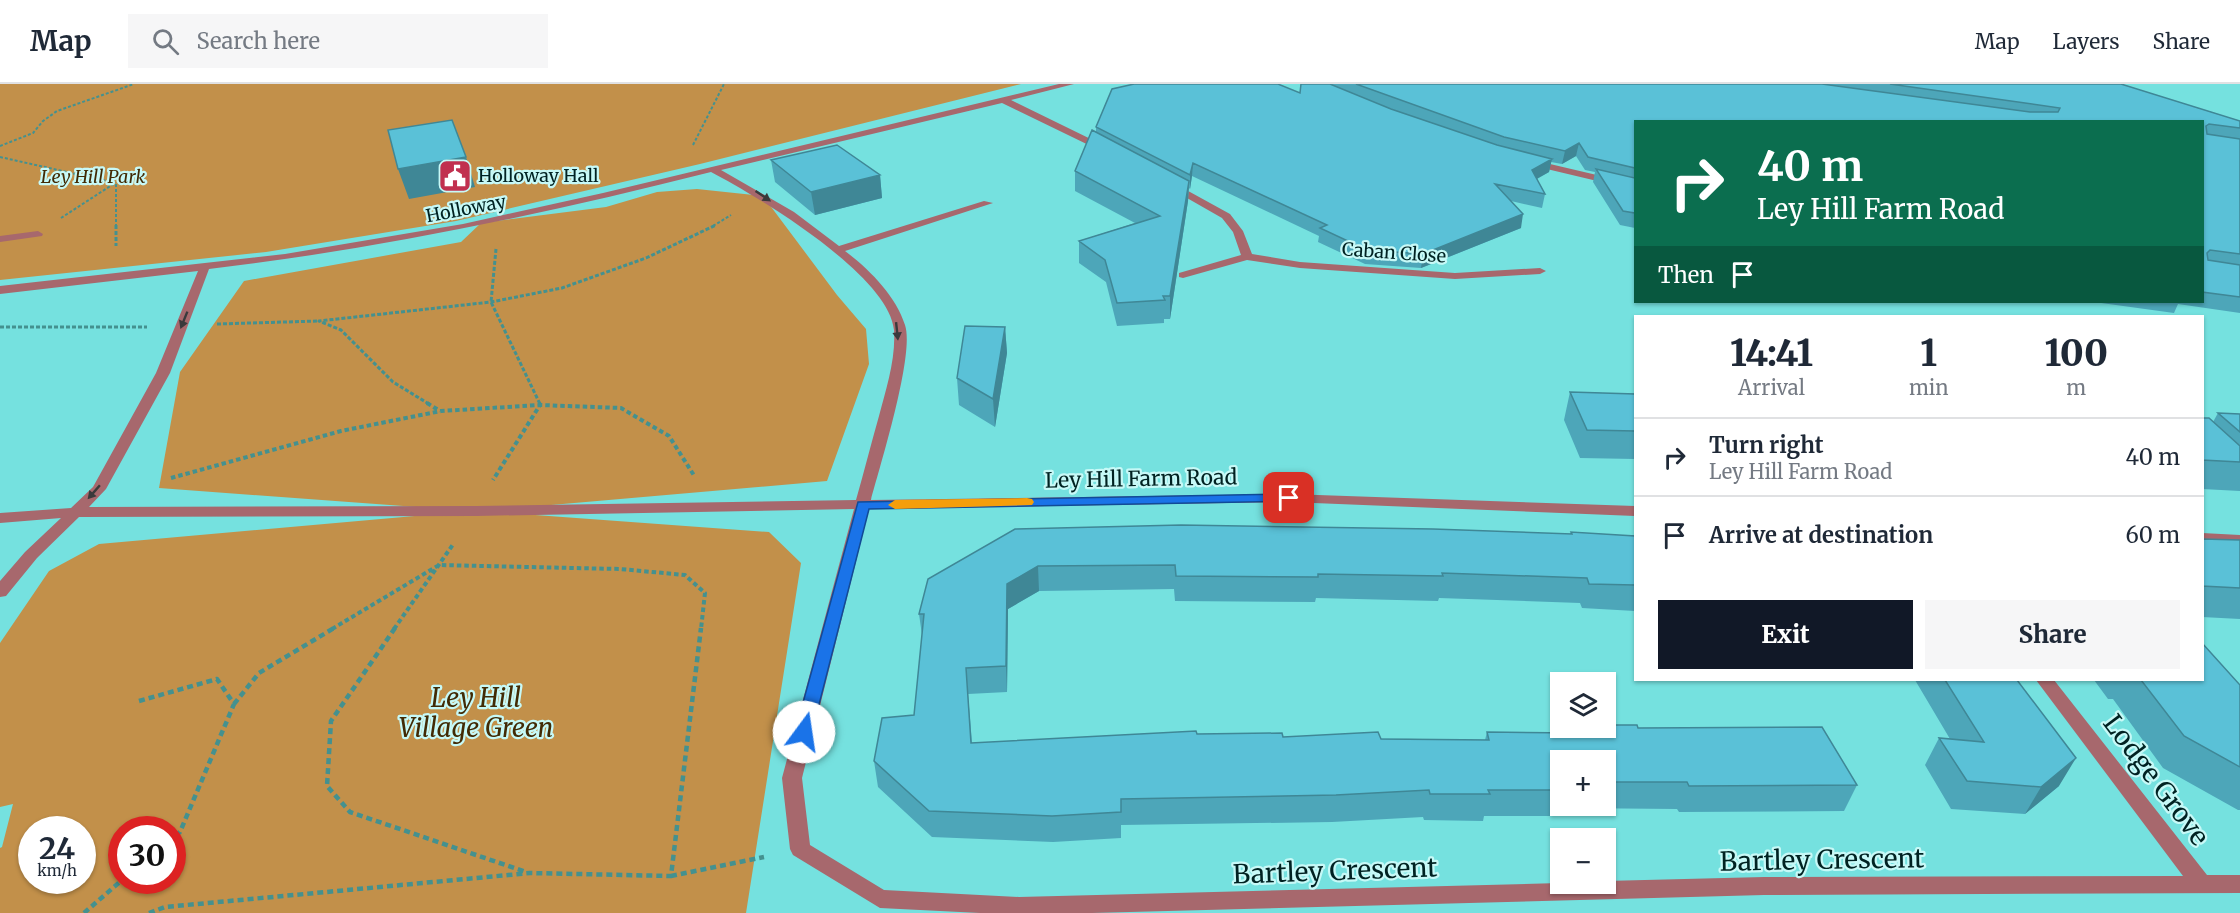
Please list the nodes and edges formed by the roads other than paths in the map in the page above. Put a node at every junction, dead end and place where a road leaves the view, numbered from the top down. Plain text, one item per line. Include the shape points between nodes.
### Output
1 (1070, 84) edge
2 (1003, 100) junction
3 (1116, 155) edge
4 (1519, 159) edge
5 (712, 169) junction
6 (1164, 181) edge
7 (1634, 187) edge
8 (988, 203) dead end
9 (38, 234) road end
10 (0, 239) edge
11 (836, 250) junction
12 (1247, 257) junction
13 (206, 266) junction
14 (1540, 270) dead end
15 (1183, 275) dead end
16 (0, 290) edge
17 (863, 505) junction
18 (1634, 511) edge
19 (75, 512) junction
20 (0, 518) edge
21 (2204, 538) edge
22 (2240, 540) edge
23 (0, 592) edge
24 (2046, 681) edge
25 (2201, 884) junction
26 (2240, 884) edge

1 - 2 street, Holloway
2 - 3 street
2 - 5 street, Holloway
4 - 7 street
5 -> 11 street via 749,186
5 - 13 street, Holloway via 482,223 285,257
6 - 12 street via 1226,216 1239,231
8 - 11 street
9 - 10 street
11 -> 17 street via 878,288 899,327 896,376
12 - 14 street, Caban Close via 1300,265 1455,276
12 - 15 street, Caban Close
13 - 16 street, Holloway
13 -> 19 street via 163,373 99,489
17 - 18 street, Ley Hill Farm Road via 1289,498
17 - 19 street, Ley Hill Farm Road
17 - 25 street, Bartley Crescent via 792,778 800,849 880,899 1019,906 1764,886
19 - 20 street, Ley Hill Farm Road
19 - 23 street
21 - 22 street
24 - 25 street, Lodge Grove
25 - 26 street, Bartley Crescent

